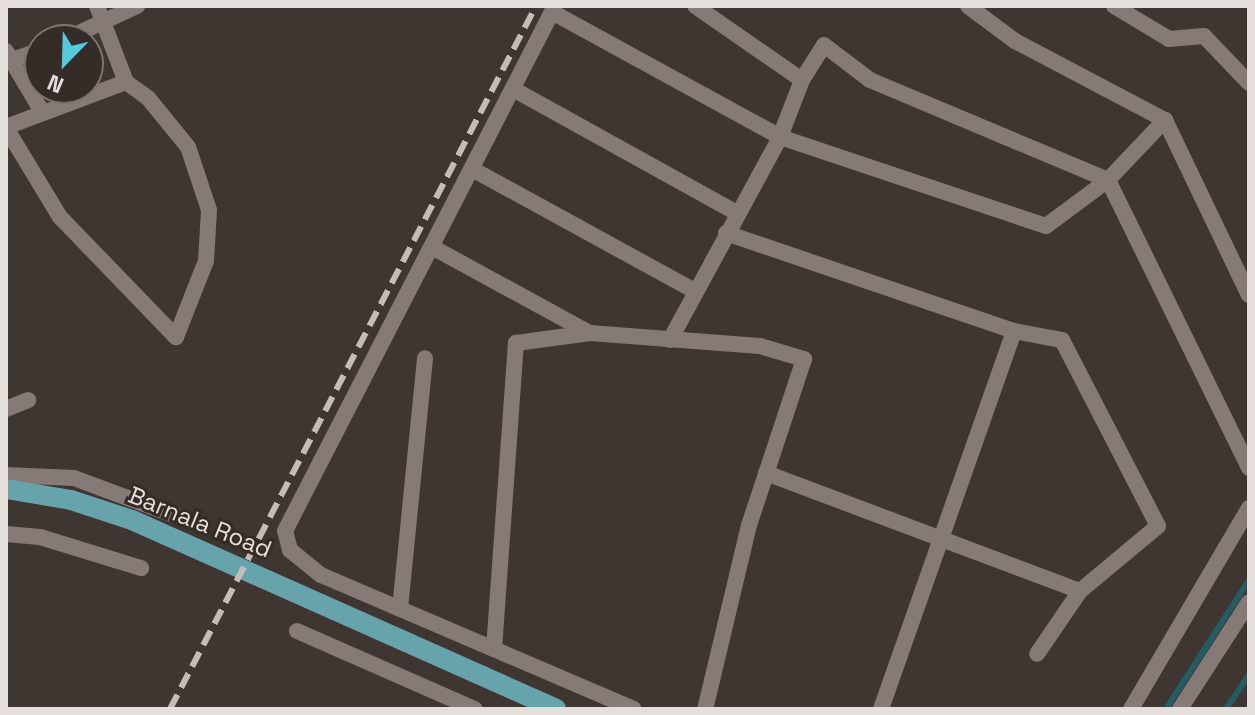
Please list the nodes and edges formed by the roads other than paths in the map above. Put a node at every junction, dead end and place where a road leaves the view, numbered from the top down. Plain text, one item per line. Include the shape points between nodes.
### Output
1 (97, 6) edge
2 (137, 6) edge
3 (695, 6) edge
4 (968, 6) edge
5 (1114, 6) edge
6 (554, 9) edge
7 (104, 23) junction
8 (7, 58) edge
9 (802, 80) junction
10 (126, 82) junction
11 (1249, 83) edge
12 (513, 89) junction
13 (41, 110) junction
14 (1165, 120) junction
15 (6, 128) edge
16 (780, 137) junction
17 (472, 169) junction
18 (1108, 180) junction
19 (737, 213) junction
20 (726, 233) junction
21 (432, 247) junction
22 (693, 290) junction
23 (1249, 295) edge
24 (1014, 331) junction
25 (590, 333) junction
26 (670, 340) junction
27 (425, 358) dead end
28 (28, 400) dead end
29 (6, 409) edge
30 (1249, 468) edge
31 (766, 473) junction
32 (6, 475) edge
33 (6, 489) edge
34 (1249, 508) edge
35 (176, 516) dead end
36 (6, 534) edge
37 (941, 540) junction
38 (141, 568) dead end
39 (1080, 591) junction
40 (1249, 602) edge
41 (400, 609) junction
42 (297, 631) dead end
43 (494, 649) junction
44 (1037, 654) dead end
45 (475, 709) edge
46 (556, 709) edge
47 (634, 709) edge
48 (705, 709) edge
49 (881, 709) edge
50 (1131, 709) edge
51 (1180, 709) edge

1 - 7 street
2 - 7 street
3 - 9 street
4 - 14 street via 1015,41
5 - 11 street via 1169,39 1204,36
6 - 12 street
6 - 16 street
7 - 10 street
8 - 13 street
9 - 16 street
9 - 18 street via 824,45 870,80
10 - 13 street
10 - 15 street via 148,98 188,147 209,210 206,261 176,337 60,217
12 - 17 street
12 - 19 street
13 - 15 street
14 - 18 street
14 - 23 street
16 - 18 street via 1046,226
16 - 19 street
17 - 21 street
17 - 22 street
18 - 30 street
19 - 20 street
20 - 22 street
20 - 24 street
21 - 25 street
21 - 41 street via 285,531 290,550 321,575
22 - 26 street
24 - 37 street
24 - 39 street via 1062,340 1158,526
25 - 26 street
25 - 43 street via 516,343
26 - 31 street via 760,346 804,359
27 - 41 street
28 - 29 street
31 - 37 street
31 - 48 street
32 - 35 street via 74,478
33 - 46 main road, Barnala Road via 71,500 132,520
34 - 50 street
36 - 38 street via 40,537
37 - 39 street
37 - 49 street
39 - 44 street
40 - 51 street
41 - 43 street
42 - 45 street
43 - 47 street

